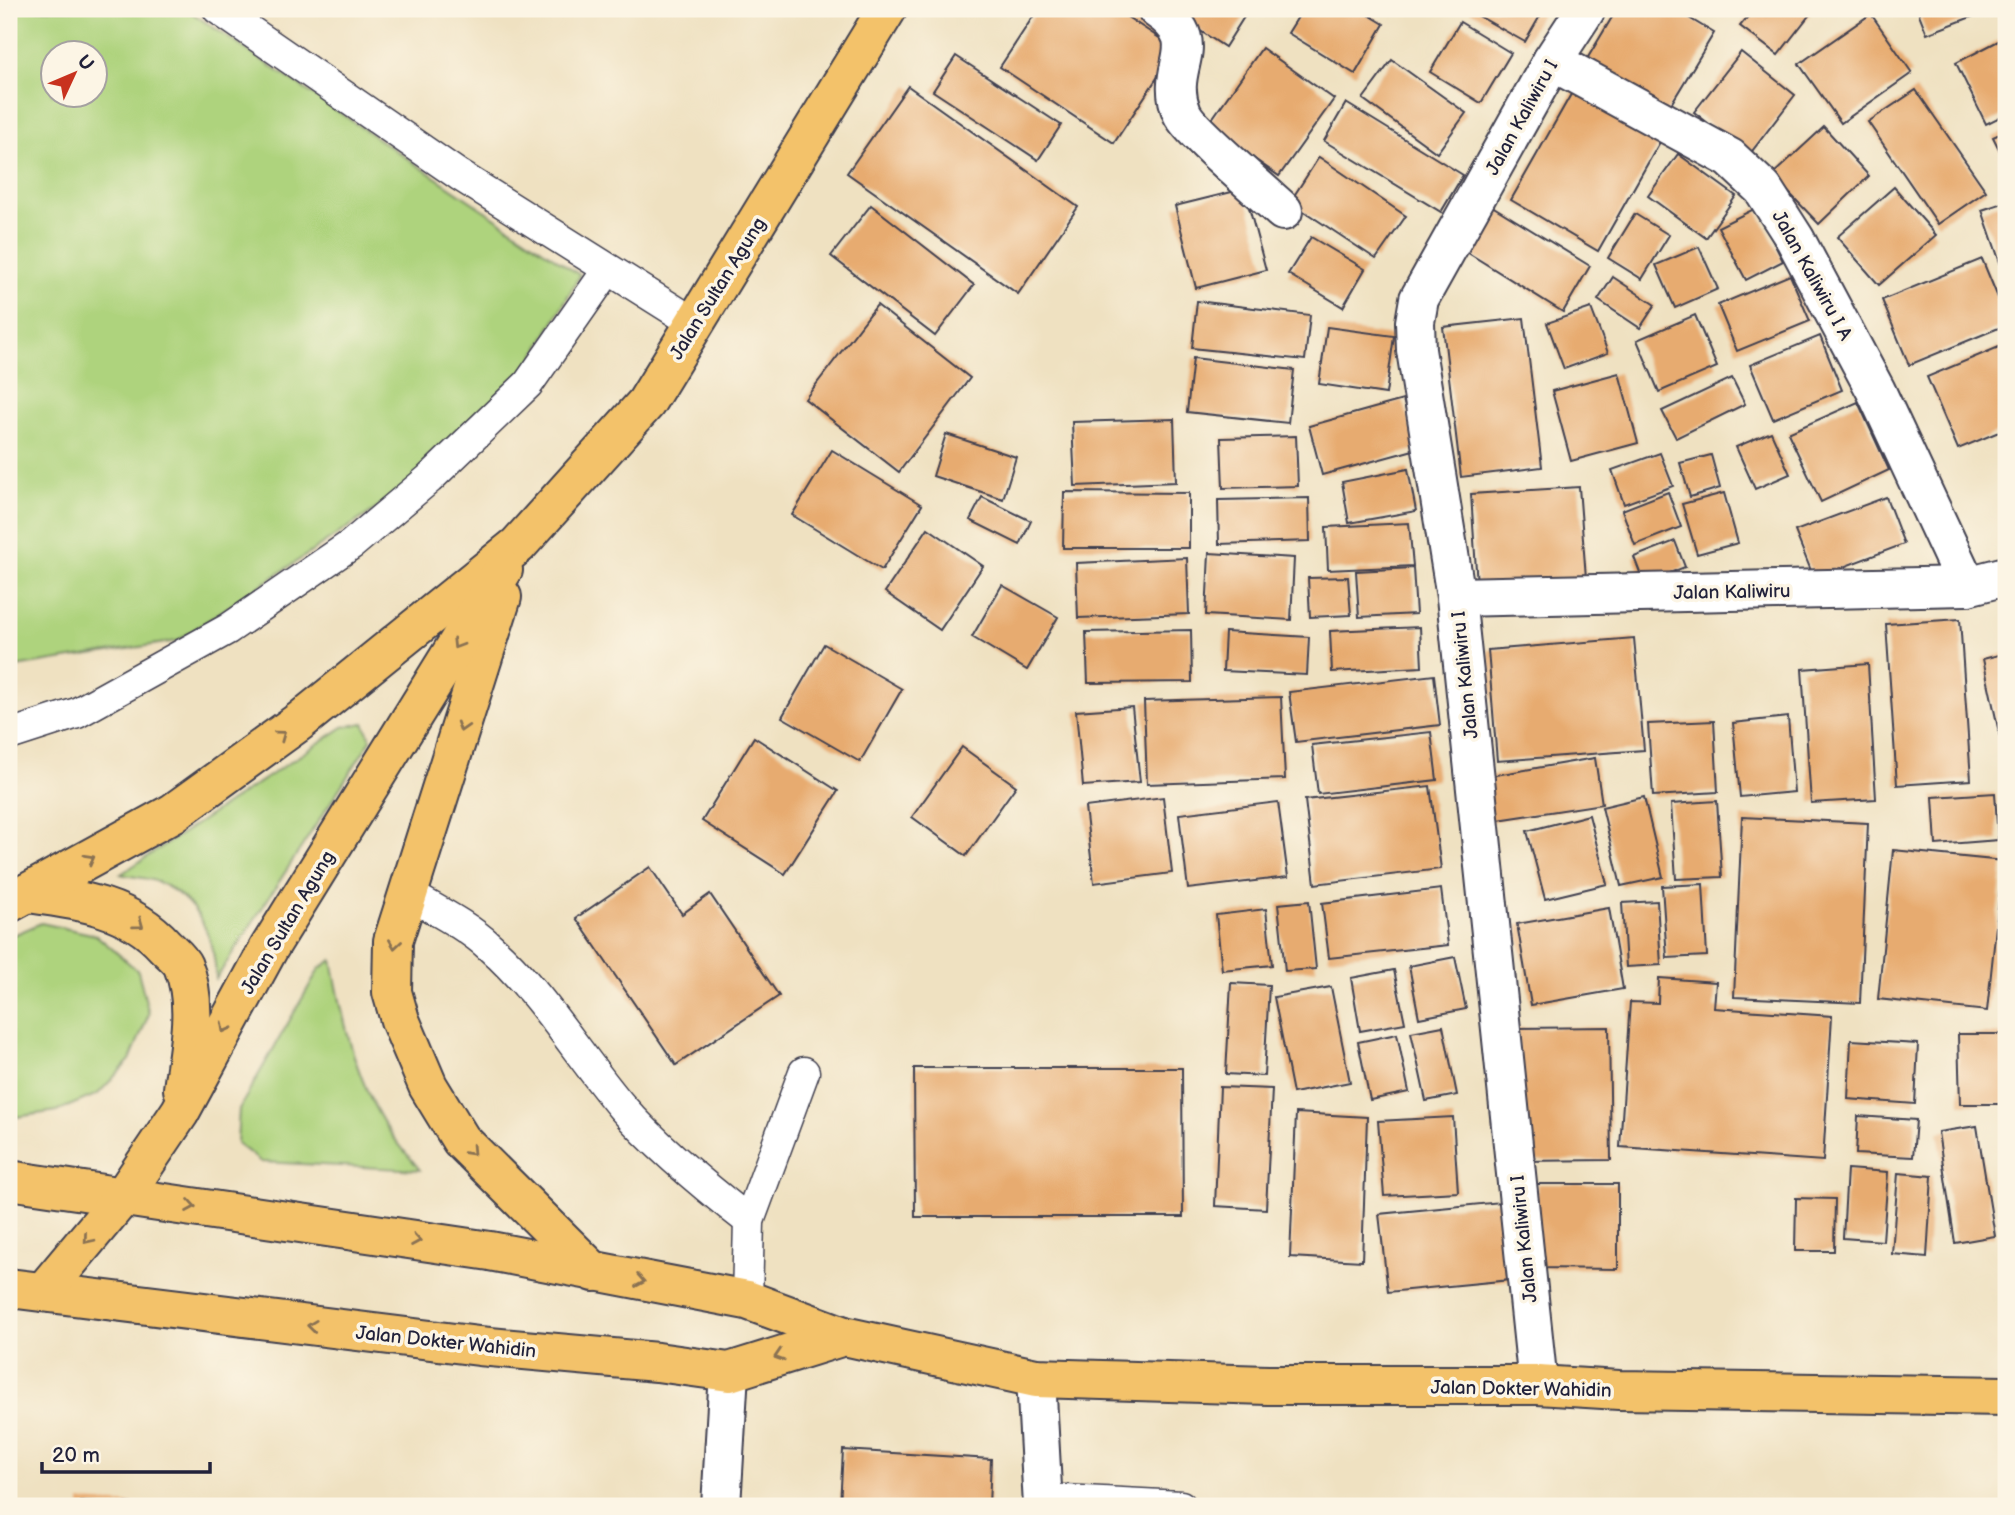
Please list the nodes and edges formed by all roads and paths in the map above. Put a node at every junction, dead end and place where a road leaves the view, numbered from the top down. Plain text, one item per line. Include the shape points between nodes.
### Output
1 (218, 9) edge
2 (887, 9) edge
3 (1157, 9) edge
4 (1586, 9) edge
5 (1552, 61) junction
6 (1283, 211) dead end
7 (607, 271) junction
8 (696, 324) junction
9 (519, 545) junction
10 (2006, 576) edge
11 (1967, 586) junction
12 (1456, 597) junction
13 (9, 735) edge
14 (410, 895) junction
15 (18, 898) edge
16 (804, 1072) dead end
17 (180, 1112) junction
18 (9, 1180) edge
19 (124, 1195) junction
20 (749, 1221) junction
21 (594, 1272) junction
22 (27, 1290) edge
23 (747, 1300) junction
24 (844, 1336) junction
25 (729, 1372) junction
26 (1036, 1378) junction
27 (1538, 1385) junction
28 (2006, 1396) edge
29 (1043, 1502) edge
30 (721, 1506) edge
31 (1181, 1506) edge

1 - 7 lane
2 - 8 highway, Jalan Sultan Agung
3 - 6 street via 1173,20 1184,37 1175,79 1184,117
4 - 5 street, Jalan Kaliwiru I
5 - 11 street, Jalan Kaliwiru I A via 1730,158 1763,189 1796,239 1876,391
5 - 12 street, Jalan Kaliwiru I via 1419,299 1416,350
7 - 8 lane
7 - 13 lane via 528,384 429,479 352,544 228,629 89,707
8 - 9 highway, Jalan Sultan Agung via 646,403
9 -> 14 highway
15 -> 9 highway, Jalan Sultan Agung via 173,813 300,721
9 -> 17 highway, Jalan Sultan Agung via 269,948
10 - 11 street, Jalan Kaliwiru
11 - 12 street, Jalan Kaliwiru
12 - 27 street, Jalan Kaliwiru I
14 - 20 lane via 491,947 625,1110
14 -> 21 highway via 393,941 392,992 428,1086 461,1140
15 -> 17 highway via 87,901 128,916 157,937 182,964 189,991 190,1030
16 - 20 lane
17 - 19 highway, Jalan Sultan Agung
18 - 19 highway, Jalan Dokter Wahidin
19 -> 21 highway, Jalan Dokter Wahidin via 490,1251
19 -> 22 highway, Jalan Sultan Agung
20 - 23 lane
21 -> 23 highway, Jalan Dokter Wahidin
25 -> 22 highway, Jalan Dokter Wahidin
23 - 24 highway, Jalan Dokter Wahidin
24 -> 25 highway, Jalan Dokter Wahidin
24 - 26 highway, Jalan Dokter Wahidin
25 - 30 street
26 - 27 highway, Jalan Dokter Wahidin via 1268,1385
26 - 29 street
27 - 28 highway, Jalan Dokter Wahidin
29 - 31 lane

